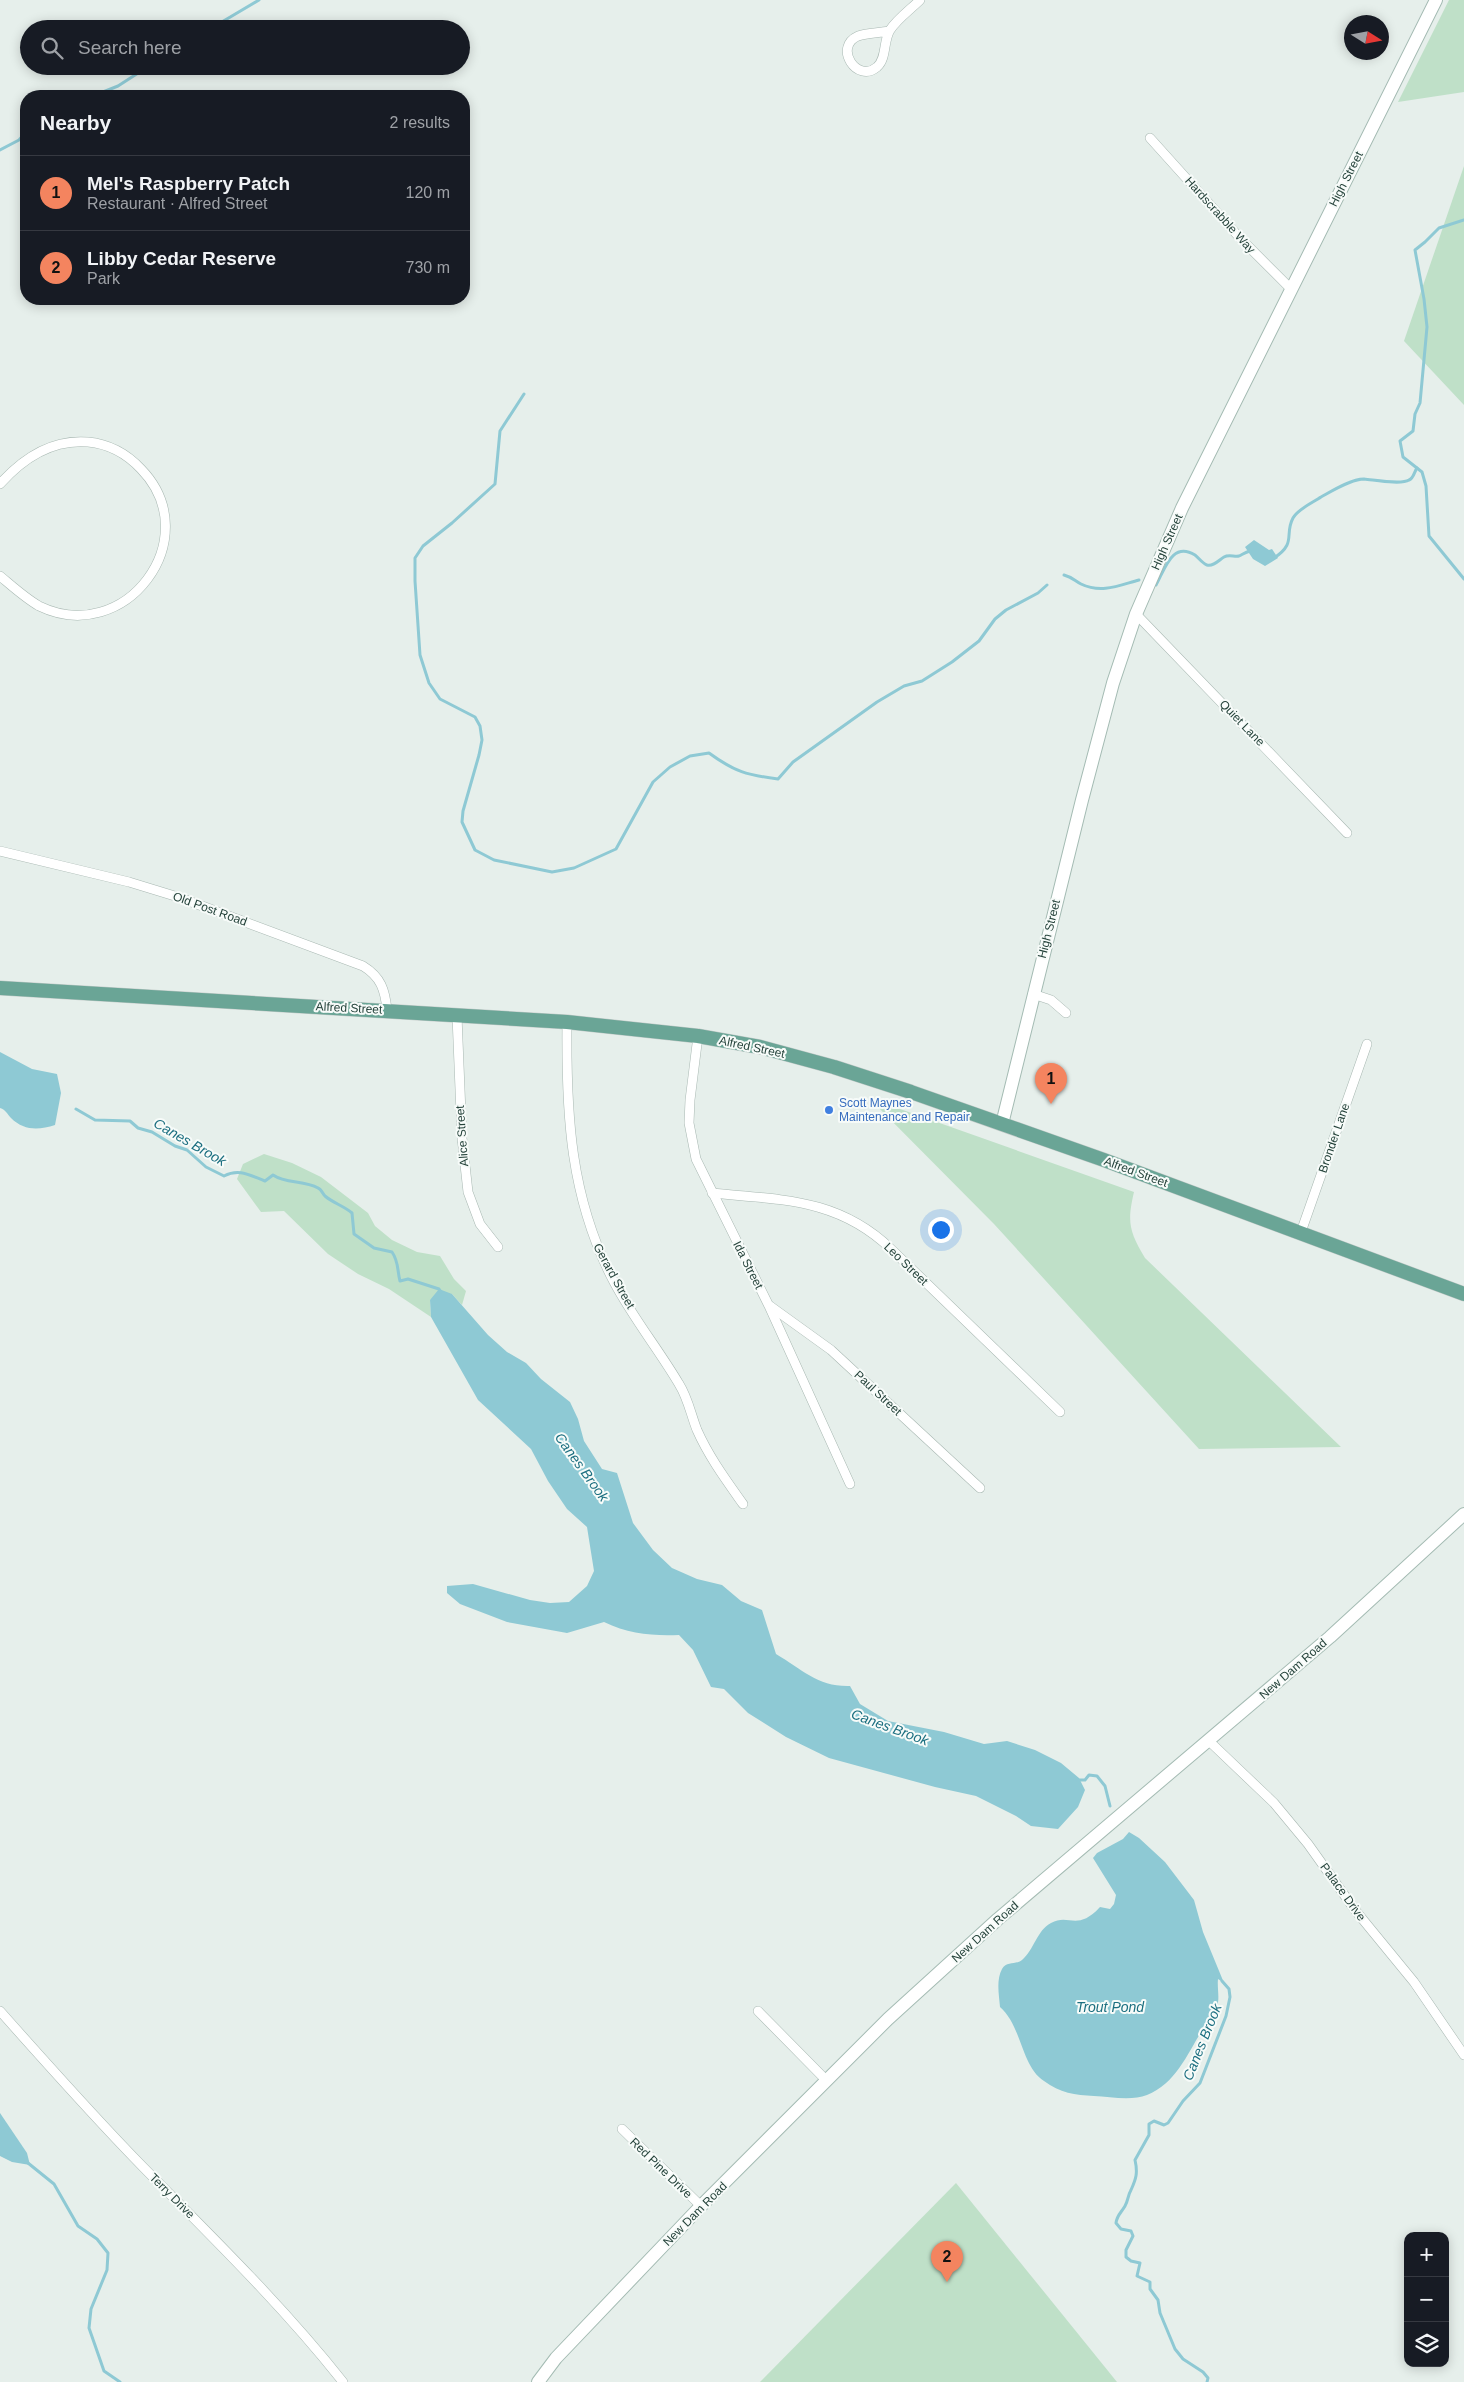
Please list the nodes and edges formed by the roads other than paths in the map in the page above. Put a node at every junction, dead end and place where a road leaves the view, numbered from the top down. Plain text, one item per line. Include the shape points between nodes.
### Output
1 (920, 0) edge
2 (1436, 0) edge
3 (889, 31) junction
4 (1150, 138) dead end
5 (1292, 289) junction
6 (0, 484) edge
7 (0, 576) edge
8 (1136, 614) junction
9 (1347, 833) dead end
10 (0, 851) edge
11 (0, 988) edge
12 (1033, 994) junction
13 (387, 1010) junction
14 (1066, 1012) dead end
15 (457, 1016) junction
16 (567, 1022) junction
17 (698, 1036) junction
18 (1367, 1044) dead end
19 (1002, 1124) junction
20 (712, 1193) junction
21 (1301, 1232) junction
22 (498, 1247) dead end
23 (1464, 1294) edge
24 (770, 1306) junction
25 (1060, 1412) dead end
26 (850, 1484) dead end
27 (980, 1488) dead end
28 (742, 1504) dead end
29 (1464, 1514) edge
30 (1209, 1741) junction
31 (0, 2011) edge
32 (758, 2011) dead end
33 (1464, 2055) edge
34 (826, 2080) junction
35 (622, 2129) dead end
36 (700, 2206) junction
37 (343, 2382) edge
38 (538, 2382) edge

1 - 3 street
2 - 5 street, High Street
3 - 3 street via 853,40 847,59 859,70 877,67 883,57
4 - 5 street, Hardscrabble Way via 1240,238
5 - 8 street, High Street via 1172,528
6 - 7 street via 24,460 48,447 65,442 95,443 123,454 145,473 160,499 165,523 163,548 150,576 130,598 109,610 85,615 49,610 27,598
8 - 9 street, Quiet Lane
8 - 12 street, High Street via 1096,745
10 - 13 street, Old Post Road via 171,895 363,966 380,981 386,995
11 - 13 main road, Alfred Street
12 - 14 street via 1051,1000
12 - 19 street, High Street
13 - 15 main road, Alfred Street
15 - 16 main road, Alfred Street
15 - 22 street, Alice Street via 462,1138 468,1192 480,1224
16 - 17 main road, Alfred Street
16 - 28 street, Gerard Street via 570,1141 593,1237 615,1285 681,1386 698,1431
17 - 19 main road, Alfred Street via 760,1047 834,1067
17 - 20 street, Ida Street via 689,1123 696,1158
18 - 21 street, Bronder Lane
19 - 21 main road, Alfred Street
20 - 24 street, Ida Street
20 - 25 street, Leo Street via 797,1202 840,1213 865,1227
21 - 23 main road, Alfred Street
24 - 26 street, Ida Street
24 - 27 street, Paul Street via 831,1350
29 - 30 street, New Dam Road via 1332,1635
30 - 33 street, Palace Drive via 1274,1803 1308,1844 1414,1982
30 - 34 street, New Dam Road via 998,1919
31 - 37 street, Terry Drive via 144,2168 236,2259
32 - 34 street
34 - 36 street, New Dam Road
35 - 36 street, Red Pine Drive
36 - 38 street, New Dam Road via 556,2358

